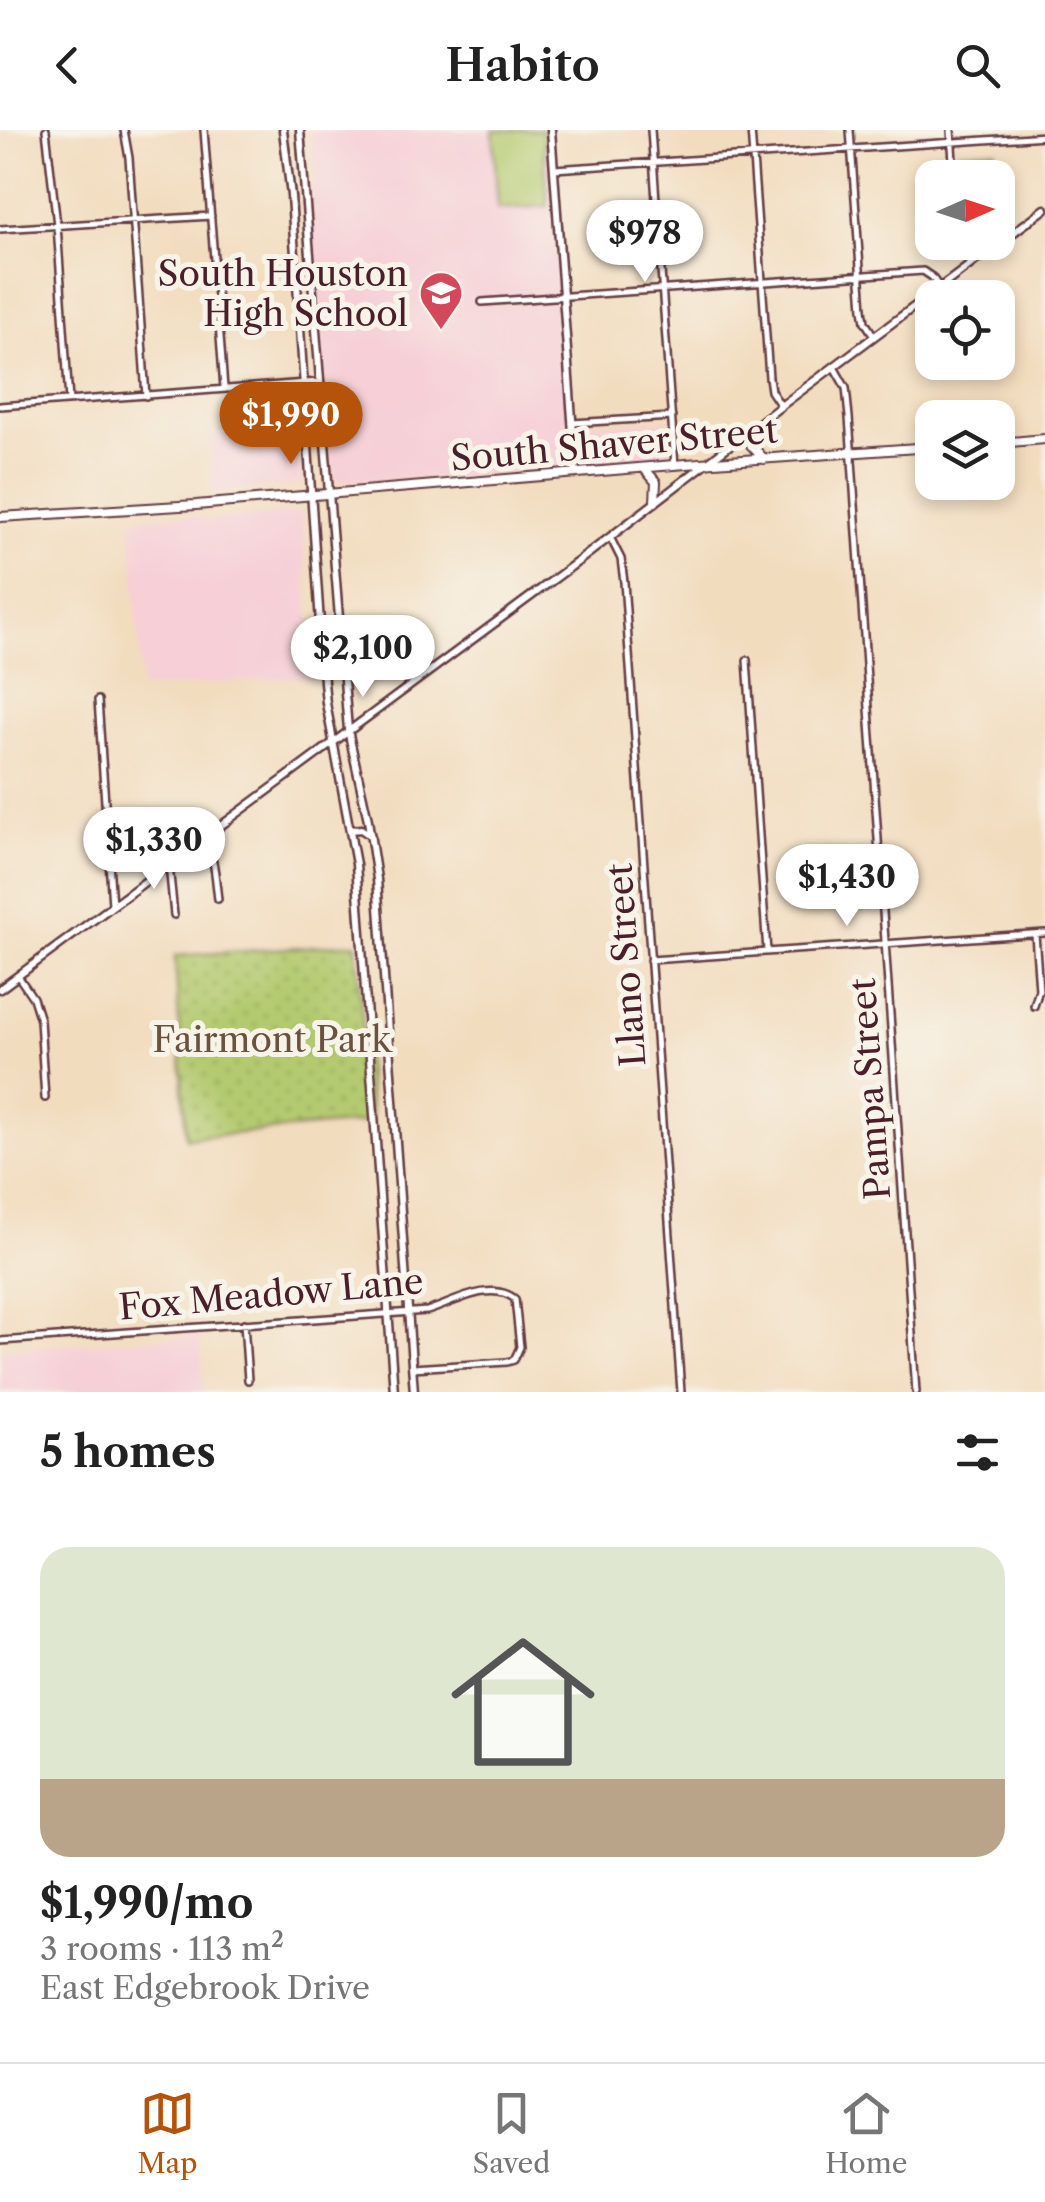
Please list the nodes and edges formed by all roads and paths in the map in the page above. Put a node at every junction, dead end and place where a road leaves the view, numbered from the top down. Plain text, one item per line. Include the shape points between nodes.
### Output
1 (46, 130) edge
2 (124, 130) edge
3 (204, 130) edge
4 (284, 130) edge
5 (300, 130) edge
6 (551, 130) edge
7 (651, 130) edge
8 (751, 130) edge
9 (850, 130) edge
10 (951, 130) edge
11 (1045, 136) edge
12 (952, 142) junction
13 (852, 149) junction
14 (753, 156) junction
15 (953, 160) edge
16 (654, 162) junction
17 (554, 169) junction
18 (304, 195) junction
19 (290, 196) junction
20 (1045, 209) edge
21 (211, 216) junction
22 (134, 220) junction
23 (56, 225) junction
24 (0, 228) edge
25 (969, 260) edge
26 (971, 264) junction
27 (860, 276) junction
28 (934, 280) edge
29 (949, 280) edge
30 (762, 282) junction
31 (311, 287) junction
32 (296, 288) junction
33 (663, 290) junction
34 (562, 296) junction
35 (482, 302) dead end
36 (915, 306) edge
37 (874, 336) junction
38 (834, 367) junction
39 (319, 382) junction
40 (303, 383) junction
41 (224, 388) junction
42 (146, 396) junction
43 (68, 401) junction
44 (0, 406) edge
45 (781, 406) junction
46 (672, 417) junction
47 (305, 418) junction
48 (572, 423) junction
49 (752, 430) junction
50 (323, 434) junction
51 (1045, 439) edge
52 (1015, 441) edge
53 (915, 448) edge
54 (852, 453) junction
55 (764, 459) junction
56 (705, 464) junction
57 (675, 466) junction
58 (644, 468) junction
59 (576, 474) junction
60 (328, 494) junction
61 (311, 495) junction
62 (655, 502) junction
63 (0, 518) edge
64 (610, 537) junction
65 (747, 660) dead end
66 (98, 700) dead end
67 (348, 730) junction
68 (333, 742) junction
69 (350, 830) junction
70 (372, 836) junction
71 (203, 840) junction
72 (170, 865) junction
73 (218, 898) dead end
74 (112, 906) junction
75 (174, 916) dead end
76 (1045, 933) edge
77 (1035, 934) junction
78 (885, 944) junction
79 (766, 952) junction
80 (650, 960) junction
81 (18, 976) junction
82 (0, 989) edge
83 (1034, 1006) dead end
84 (45, 1098) dead end
85 (389, 1312) junction
86 (408, 1313) junction
87 (244, 1323) junction
88 (0, 1341) edge
89 (412, 1368) junction
90 (248, 1380) dead end
91 (394, 1392) edge
92 (414, 1392) edge
93 (681, 1392) edge
94 (916, 1392) edge

1 - 23 street
2 - 22 street
3 - 21 street
4 - 19 main road
5 - 18 main road
6 - 17 main road
7 - 16 street
8 - 14 street
9 - 13 street
10 - 12 street
11 - 12 street
12 - 13 street
12 - 15 street
13 - 14 street
13 - 27 street
14 - 16 street
14 - 30 street
16 - 17 street
16 - 33 street
17 - 34 main road
18 - 19 main road
18 - 31 main road
19 - 32 main road
20 - 26 main road
21 - 22 street
21 - 41 street
22 - 23 street
22 - 42 street
23 - 24 street
23 - 43 street
25 - 26 street
26 - 29 main road
27 - 28 street via 923,272
27 - 30 street
27 - 37 street
30 - 33 street
30 - 45 street via 771,391
31 - 32 main road
31 - 39 main road
32 - 40 main road
33 - 34 street
33 - 46 street
34 - 35 street
34 - 48 main road
36 - 37 main road
37 - 38 main road
38 - 45 main road
38 - 54 street, Pampa Street via 846,388
39 - 40 street
39 - 50 main road
40 - 41 street
40 - 47 main road
41 - 42 street
42 - 43 street
43 - 44 street
45 - 49 main road
46 - 48 street
46 - 57 street
47 - 50 main road
47 - 61 main road
48 - 59 main road
49 - 55 main road via 751,445
49 - 56 main road
50 - 60 main road
51 - 52 main road
53 - 54 main road, South Shaver Street
54 - 55 main road, South Shaver Street
54 - 78 street, Pampa Street
55 - 56 main road, South Shaver Street
56 - 57 main road, South Shaver Street
56 - 62 main road
57 - 58 main road, South Shaver Street
58 - 59 main road, South Shaver Street
58 - 62 main road via 656,482
59 - 60 main road, South Shaver Street
60 - 61 main road, South Shaver Street
60 - 67 main road
61 - 63 main road, South Shaver Street
61 - 68 main road
62 - 64 main road
64 - 67 main road
64 - 80 street, Llano Street via 624,582
65 - 79 street
66 - 74 street
67 - 68 main road
67 - 70 main road
68 - 69 main road
68 - 71 main road
69 - 70 main road
69 - 85 main road
70 - 86 main road
71 - 72 main road
71 - 73 street via 214,861
72 - 74 main road
72 - 75 street
74 - 81 main road
76 - 77 street
77 - 78 street
77 - 83 street
78 - 79 street
78 - 94 street, Pampa Street
79 - 80 street
80 - 93 street, Llano Street
81 - 82 main road
81 - 84 street via 40,1020
85 - 86 street, Fox Meadow Lane
85 - 87 street, Fox Meadow Lane
85 - 91 main road
86 - 89 main road
86 - 89 street, Fox Meadow Lane via 468,1294 503,1292 515,1299 519,1326 520,1352 511,1361
87 - 88 street, Fox Meadow Lane
87 - 90 street
89 - 92 main road

